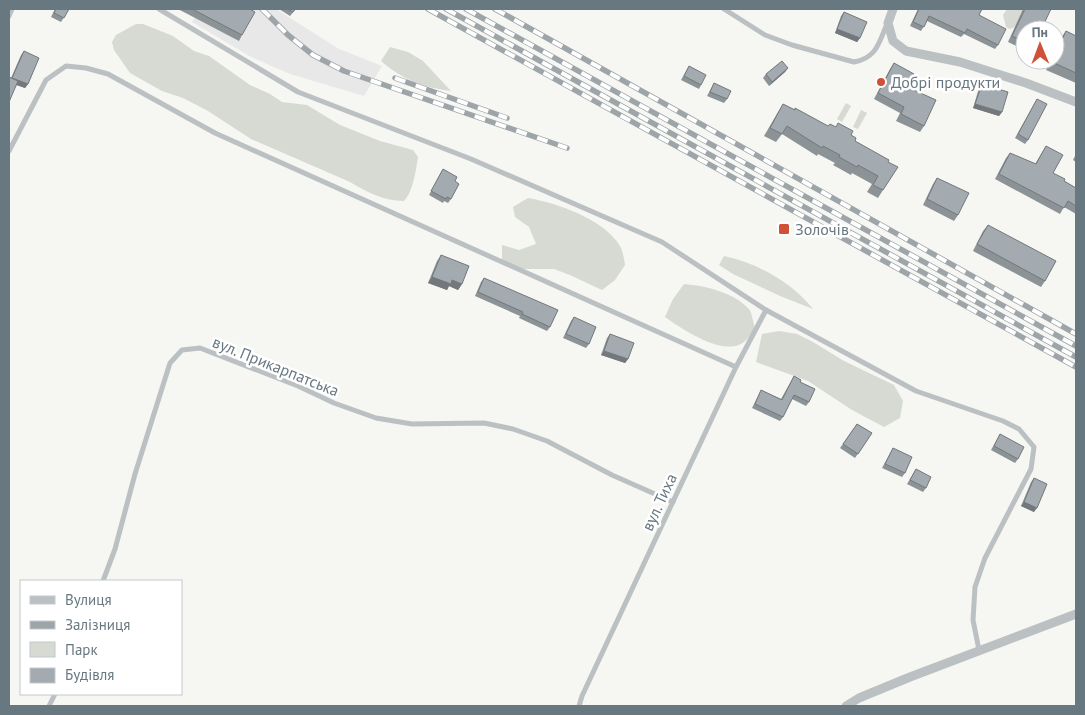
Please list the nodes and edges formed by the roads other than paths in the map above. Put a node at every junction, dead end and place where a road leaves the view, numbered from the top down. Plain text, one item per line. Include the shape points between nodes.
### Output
1 (12, 9) edge
2 (159, 9) edge
3 (724, 9) edge
4 (894, 9) edge
5 (9, 16) edge
6 (888, 23) junction
7 (1076, 102) edge
8 (9, 151) edge
9 (766, 310) junction
10 (736, 367) junction
11 (673, 502) junction
12 (104, 580) edge
13 (1076, 614) edge
14 (979, 650) junction
15 (579, 706) edge
16 (846, 706) edge

1 - 5 street
2 - 9 street via 298,92 471,158 662,242
3 - 6 street via 765,36 854,62 872,55
4 - 6 street
6 - 7 street via 893,41 906,51 960,62
8 - 10 street via 46,80 66,66 108,74 215,133
9 - 10 street, вул. Тиха
9 - 14 street via 916,391 1019,429 1034,447 1031,468 985,558 975,588 973,620
10 - 11 street, вул. Тиха
11 - 12 street, вул. Прикарпатська via 574,457 547,441 513,429 484,423 412,424 376,418 200,348 182,350 170,363
11 - 15 street, вул. Тиха
13 - 14 street
14 - 16 street

